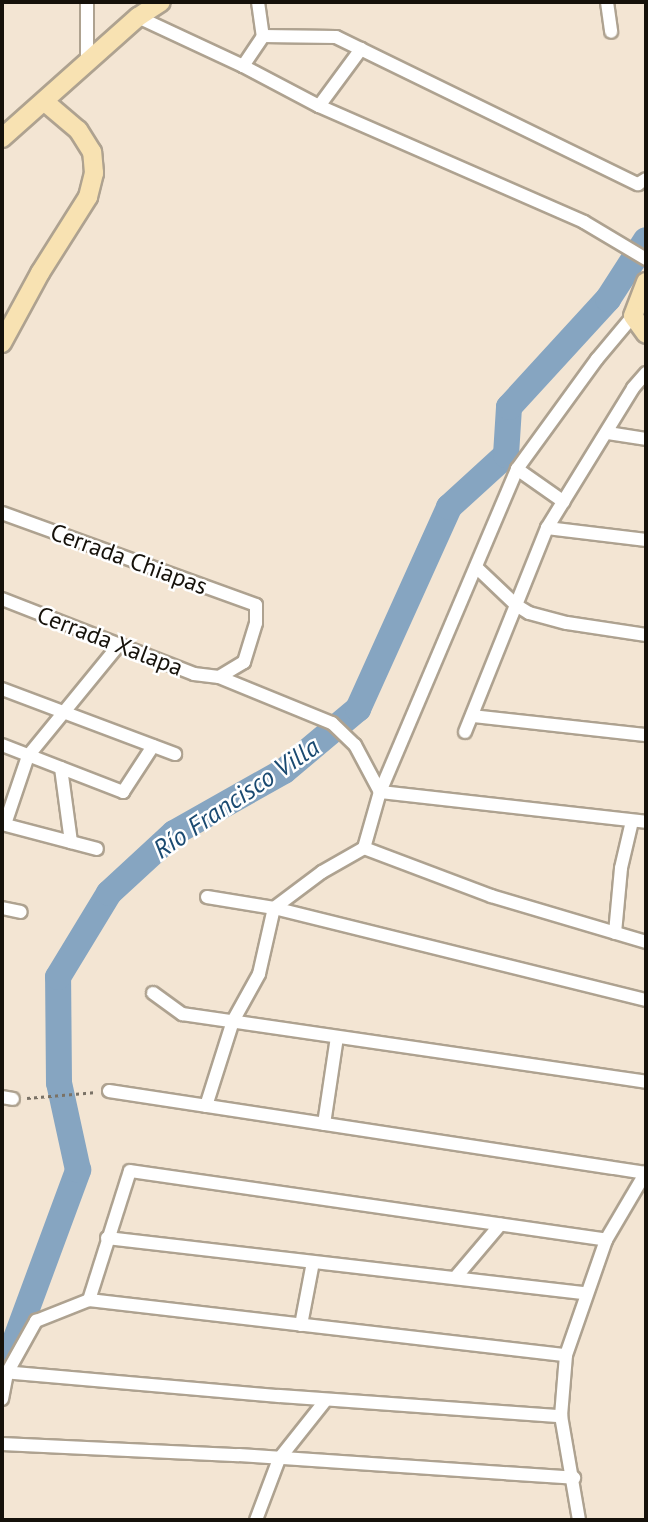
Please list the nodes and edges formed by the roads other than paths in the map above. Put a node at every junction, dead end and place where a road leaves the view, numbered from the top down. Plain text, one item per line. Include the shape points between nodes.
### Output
1 (87, 2) edge
2 (161, 2) edge
3 (258, 2) edge
4 (607, 2) edge
5 (138, 17) junction
6 (611, 32) dead end
7 (263, 36) junction
8 (361, 49) junction
9 (87, 63) junction
10 (243, 66) junction
11 (45, 102) junction
12 (319, 106) junction
13 (2, 138) edge
14 (646, 179) edge
15 (646, 259) edge
16 (646, 282) edge
17 (633, 316) junction
18 (646, 334) edge
19 (2, 343) edge
20 (646, 373) edge
21 (608, 433) junction
22 (646, 439) edge
23 (517, 469) junction
24 (564, 502) junction
25 (2, 513) edge
26 (547, 528) junction
27 (646, 540) edge
28 (476, 567) junction
29 (2, 599) edge
30 (516, 605) junction
31 (646, 635) edge
32 (119, 645) junction
33 (219, 677) junction
34 (2, 689) edge
35 (66, 713) junction
36 (473, 716) junction
37 (465, 732) dead end
38 (646, 735) edge
39 (2, 746) edge
40 (153, 746) junction
41 (175, 754) dead end
42 (28, 755) junction
43 (61, 768) junction
44 (380, 792) junction
45 (632, 821) junction
46 (646, 822) edge
47 (3, 824) edge
48 (71, 842) junction
49 (364, 848) junction
50 (97, 849) dead end
51 (207, 897) dead end
52 (2, 908) edge
53 (274, 908) junction
54 (21, 912) dead end
55 (615, 933) junction
56 (646, 942) edge
57 (153, 993) dead end
58 (646, 1000) edge
59 (233, 1021) junction
60 (337, 1037) junction
61 (646, 1082) edge
62 (109, 1091) road end
63 (206, 1105) junction
64 (324, 1124) junction
65 (646, 1173) edge
66 (500, 1225) junction
67 (107, 1238) junction
68 (606, 1240) junction
69 (313, 1262) junction
70 (455, 1278) junction
71 (585, 1293) junction
72 (89, 1300) junction
73 (301, 1325) junction
74 (566, 1356) junction
75 (5, 1372) edge
76 (2, 1399) edge
77 (326, 1400) junction
78 (561, 1416) junction
79 (2, 1444) edge
80 (279, 1459) junction
81 (574, 1478) junction
82 (256, 1520) edge
83 (579, 1520) edge

1 - 9 street
2 - 5 main road
3 - 7 street
4 - 6 street
5 - 9 main road
5 - 10 street
7 - 8 street via 336,37
7 - 10 street
8 - 12 street
8 - 14 street via 638,184
9 - 11 main road
10 - 12 street
11 - 13 main road
11 - 19 main road via 78,130 92,152 94,173 88,197
12 - 15 street via 584,222
16 - 17 main road
17 - 18 main road
17 - 23 street
20 - 21 street
21 - 22 street
21 - 24 street
23 - 24 street
23 - 28 street
24 - 26 street
25 - 33 street, Cerrada Chiapas via 256,605 256,623 244,662
26 - 27 street
26 - 30 street
28 - 30 street
28 - 44 street
29 - 32 street, Cerrada Xalapa
30 - 31 street via 567,623
30 - 36 street
32 - 33 street, Cerrada Xalapa via 194,674
32 - 35 street
33 - 44 street, Cerrada Xalapa via 332,723 355,745
34 - 35 street
35 - 40 street
35 - 42 street
36 - 37 street
36 - 38 street
39 - 42 street
40 - 41 street
40 - 43 street via 123,792
42 - 43 street
42 - 47 street
43 - 48 street
44 - 45 street
44 - 49 street
45 - 46 street
45 - 55 street via 621,868
47 - 48 street
48 - 50 street
49 - 53 street
49 - 55 street via 491,896
51 - 53 street
52 - 54 street
53 - 58 street
53 - 59 street via 259,974
55 - 56 street
57 - 59 street via 182,1014
59 - 60 street
59 - 63 street
60 - 61 street
60 - 64 street
62 - 63 street
63 - 64 street
64 - 65 street
65 - 68 street
66 - 67 street via 130,1171
66 - 68 street
66 - 70 street
67 - 69 street
67 - 72 street
68 - 71 street
69 - 70 street
69 - 73 street
70 - 71 street
71 - 74 street
72 - 73 street
72 - 75 street via 36,1321
73 - 74 street
74 - 78 street
75 - 76 street
75 - 77 street
77 - 78 street
77 - 80 street
78 - 81 street
79 - 80 street
80 - 81 street
80 - 82 street
81 - 83 street

